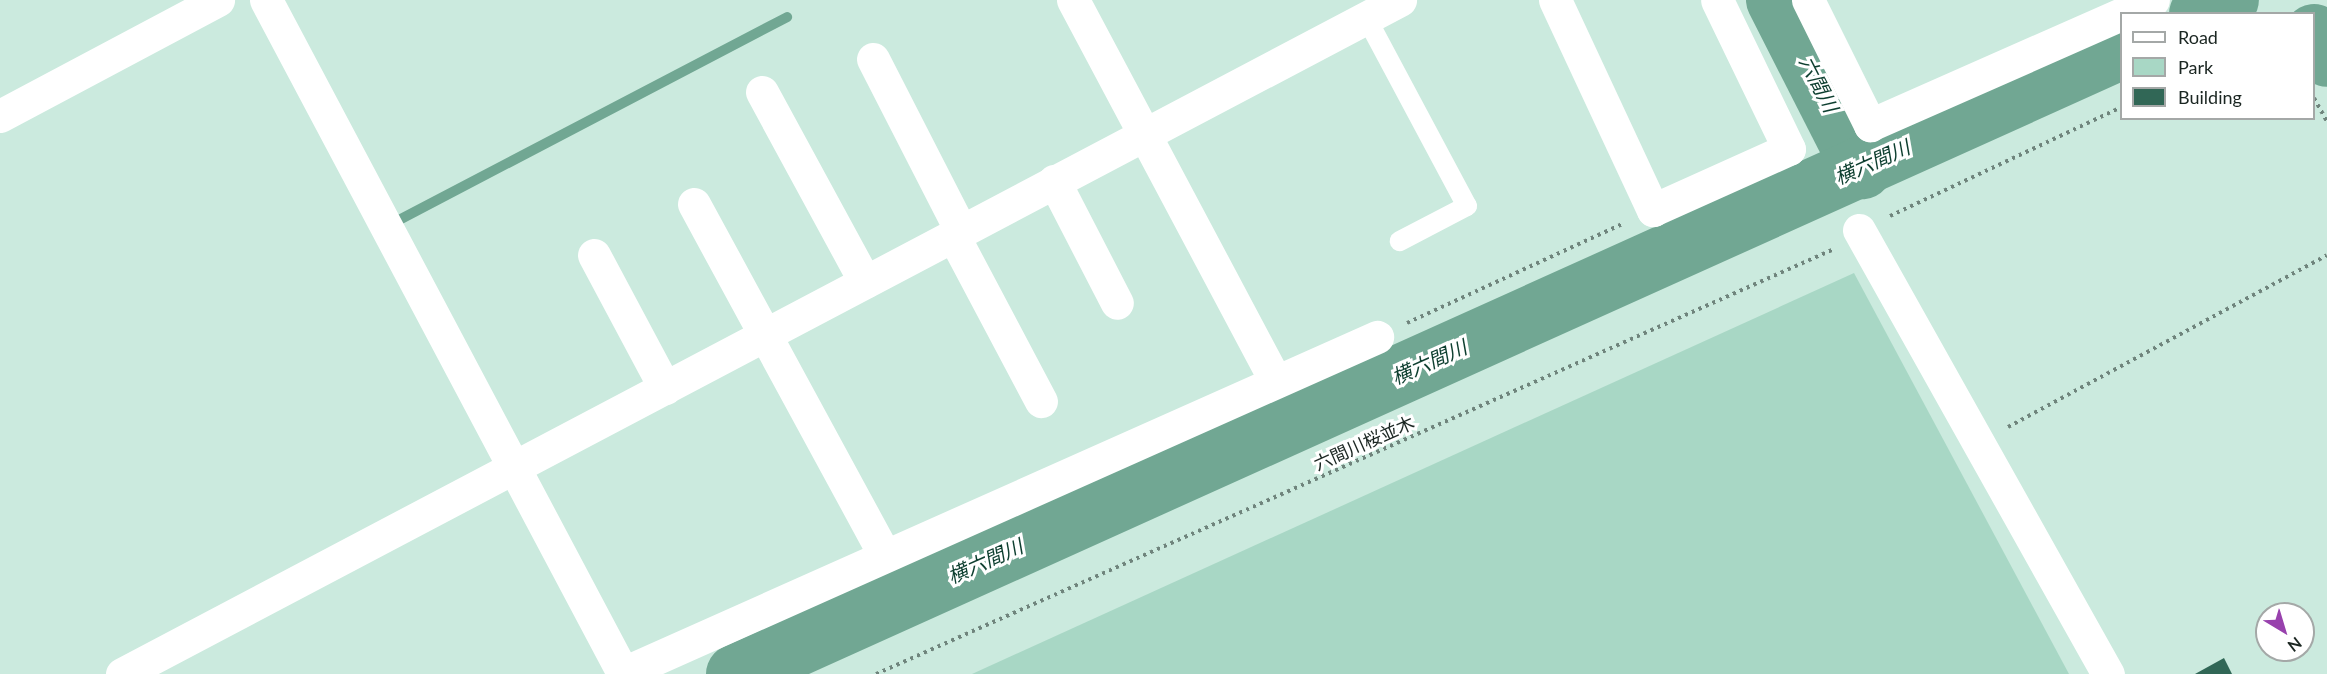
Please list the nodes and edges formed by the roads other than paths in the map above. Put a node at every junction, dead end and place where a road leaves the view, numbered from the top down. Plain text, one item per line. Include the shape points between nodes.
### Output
1 (218, 0) edge
2 (266, 0) edge
3 (1073, 0) edge
4 (1400, 0) edge
5 (1555, 0) edge
6 (1717, 0) edge
7 (1808, 0) edge
8 (2153, 0) edge
9 (2126, 12) edge
10 (2120, 15) edge
11 (1367, 19) junction
12 (873, 59) dead end
13 (762, 92) dead end
14 (0, 116) edge
15 (1144, 133) junction
16 (1054, 181) junction
17 (694, 204) dead end
18 (957, 233) junction
19 (1861, 233) road end
20 (1400, 242) dead end
21 (594, 255) dead end
22 (865, 282) junction
23 (1117, 303) dead end
24 (767, 334) junction
25 (1377, 337) road end
26 (1276, 381) junction
27 (665, 388) junction
28 (1041, 401) dead end
29 (514, 468) junction
30 (884, 554) junction
31 (622, 673) edge
32 (122, 674) edge
33 (2108, 674) edge

1 - 14 street
2 - 29 street
3 - 15 street
4 - 11 street
5 - 6 street via 1653,210 1789,149
7 - 10 street via 1870,125
8 - 9 street
11 - 15 street
11 - 20 lane via 1467,206
12 - 18 street
13 - 22 street
15 - 16 street
15 - 26 street
16 - 18 street
16 - 23 street
17 - 24 street
18 - 22 street
18 - 28 street
19 - 33 street
21 - 27 street
22 - 24 street
24 - 27 street
24 - 30 street
25 - 26 street
26 - 30 street
27 - 29 street
29 - 31 street
29 - 32 street
30 - 31 street

